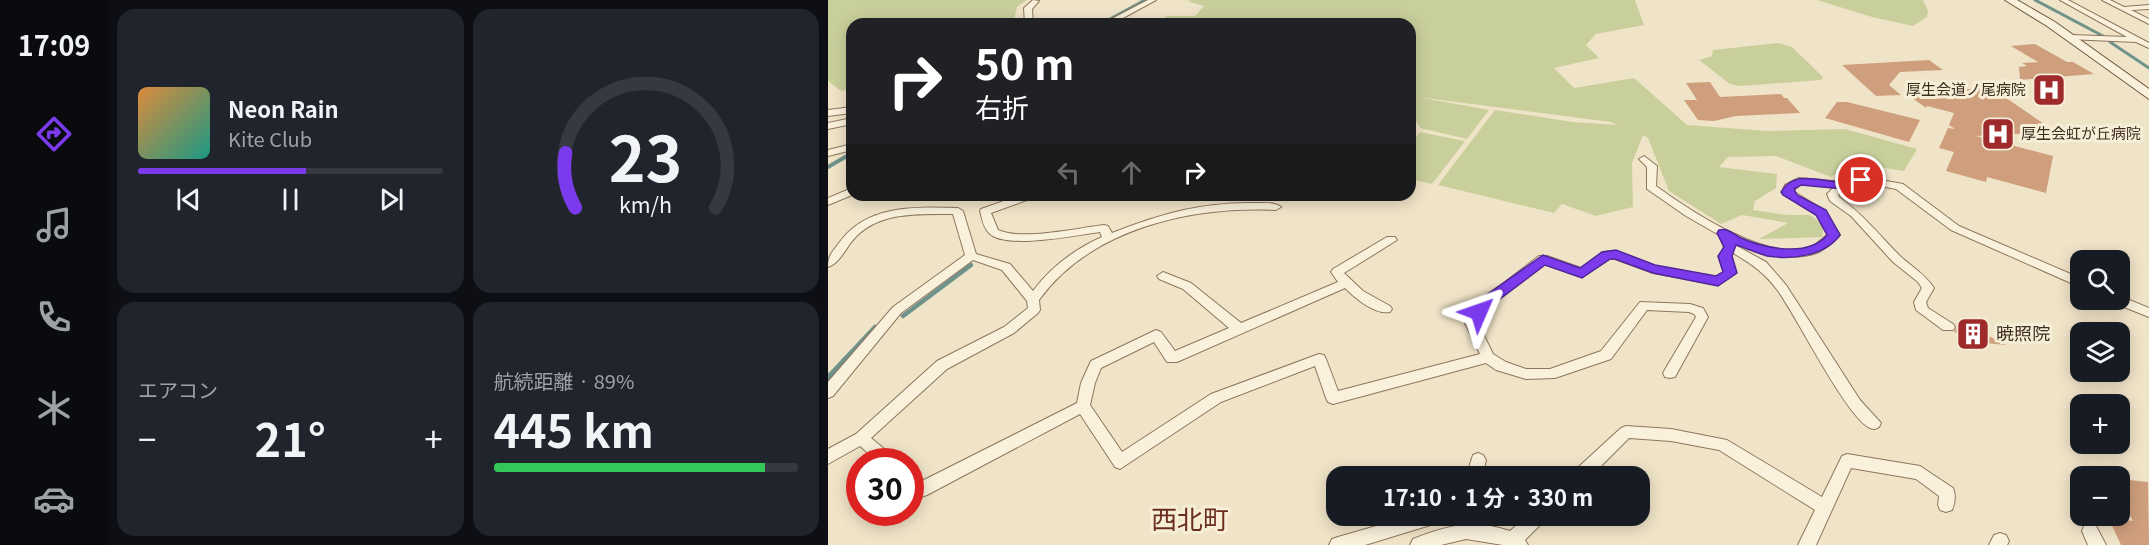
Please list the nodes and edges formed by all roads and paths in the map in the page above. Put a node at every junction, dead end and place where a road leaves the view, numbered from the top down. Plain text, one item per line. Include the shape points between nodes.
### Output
1 (1153, 0) edge
2 (2010, 0) edge
3 (2063, 0) edge
4 (2105, 0) edge
5 (1036, 1) edge
6 (2149, 7) edge
7 (2123, 9) junction
8 (1029, 18) edge
9 (1118, 18) edge
10 (2149, 22) edge
11 (2071, 38) junction
12 (2145, 40) edge
13 (2149, 46) edge
14 (2148, 93) edge
15 (846, 111) edge
16 (828, 113) edge
17 (846, 122) edge
18 (828, 126) edge
19 (846, 148) edge
20 (828, 153) edge
21 (1644, 159) dead end
22 (1844, 185) junction
23 (846, 194) edge
24 (1012, 201) edge
25 (828, 202) edge
26 (1276, 207) dead end
27 (1724, 233) junction
28 (1108, 237) junction
29 (1391, 240) dead end
30 (1730, 247) junction
31 (971, 256) junction
32 (828, 263) edge
33 (1164, 276) dead end
34 (2070, 279) edge
35 (1346, 283) junction
36 (1033, 300) junction
37 (2130, 305) edge
38 (1386, 309) dead end
39 (2149, 313) edge
40 (1948, 327) dead end
41 (1239, 329) junction
42 (1488, 357) junction
43 (1670, 373) dead end
44 (828, 392) edge
45 (1083, 406) junction
46 (1874, 423) dead end
47 (861, 438) junction
48 (873, 448) edge
49 (828, 457) edge
50 (1478, 460) dead end
51 (1477, 466) edge
52 (1590, 466) edge
53 (924, 488) edge
54 (1946, 505) dead end
55 (1824, 507) junction
56 (1403, 526) edge
57 (1530, 526) edge
58 (1516, 542) edge
59 (1338, 545) edge
60 (1419, 545) edge
61 (1807, 545) edge

1 - 9 street
2 - 11 street
3 - 12 street
4 - 7 street
5 - 8 street via 1028,8
6 - 7 street
7 - 10 street
11 - 12 street
11 - 14 street
12 - 13 street
15 - 16 street
17 - 18 street
19 - 20 street
21 - 27 street via 1652,166 1651,187
22 - 27 street via 1799,181 1787,192 1821,213 1834,235 1807,251 1769,252
22 - 34 street via 1861,180 1899,186 1955,228
22 - 40 street via 1832,194 1833,200 1855,214 1897,260 1922,279 1928,288 1920,302 1922,310
23 - 25 street
24 - 28 street via 984,210 993,231 1002,237 1104,228
26 - 28 street via 1238,205 1186,211
27 - 30 street
28 - 36 street via 1059,266
29 - 35 street via 1337,272
30 - 42 street via 1725,256 1730,273 1718,281 1653,269 1616,255 1606,255 1582,273 1543,260 1487,302 1471,323
30 - 46 street via 1762,266 1782,288 1855,404
31 - 32 street via 958,211 917,212 876,219 855,231
31 - 36 street via 1006,267
31 - 44 street via 897,309
33 - 41 street via 1187,286
35 - 38 street via 1365,300
35 - 41 street
36 - 47 street via 1034,310 1009,330 942,365
37 - 39 street
41 - 45 street via 1172,358 1156,335 1096,365
42 - 43 street via 1526,374 1550,374 1606,356 1644,305 1699,311 1702,317
42 - 45 street via 1333,398 1319,358 1216,398 1120,462
45 - 53 street
47 - 48 street
47 - 49 street
50 - 51 street
52 - 55 street via 1626,432 1671,435 1722,444
54 - 55 street via 1947,493 1920,473 1847,461
55 - 61 street
56 - 59 street
57 - 58 street
58 - 60 street via 1473,529

